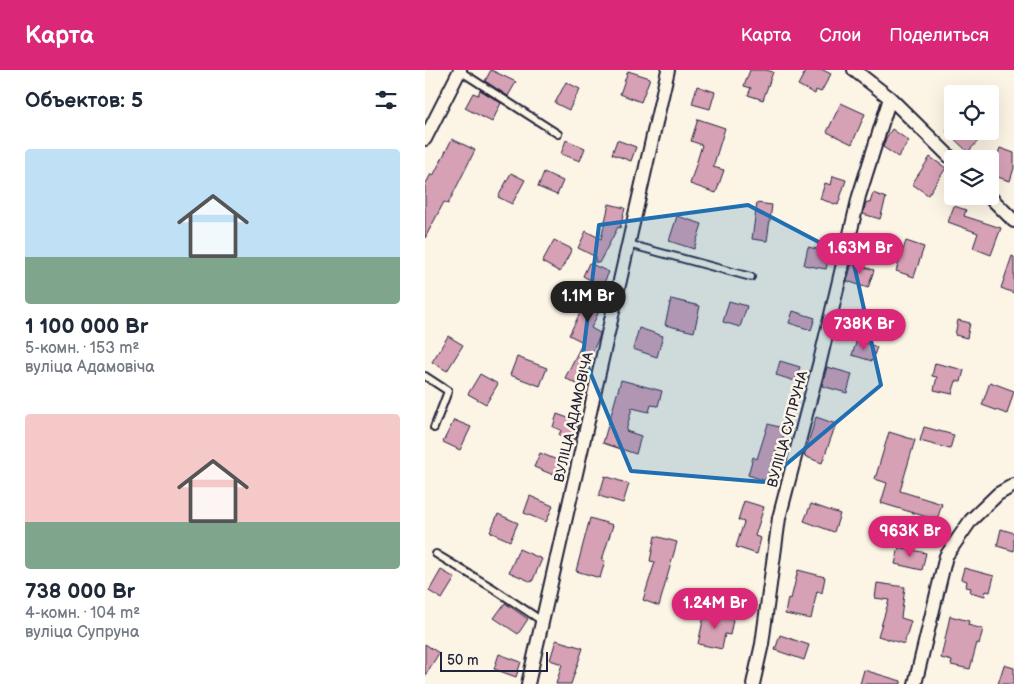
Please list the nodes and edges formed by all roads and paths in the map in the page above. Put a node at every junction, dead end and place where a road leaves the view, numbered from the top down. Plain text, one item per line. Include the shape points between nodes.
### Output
1 (668, 70) edge
2 (854, 70) edge
3 (460, 71) edge
4 (890, 98) junction
5 (558, 134) dead end
6 (425, 139) edge
7 (944, 151) edge
8 (998, 205) edge
9 (1014, 221) edge
10 (628, 244) junction
11 (751, 277) dead end
12 (425, 376) edge
13 (434, 428) dead end
14 (1014, 486) edge
15 (437, 554) dead end
16 (542, 621) junction
17 (528, 684) edge
18 (753, 684) edge
19 (915, 684) edge

1 - 10 street, ВУЛІЦА АДАМОВІЧА
2 - 4 street
3 - 5 lane
3 - 6 street
4 - 7 street
4 - 18 street, ВУЛІЦА СУПРУНА via 859,196 779,518 762,644
8 - 9 street
10 - 11 lane
10 - 16 street, ВУЛІЦА АДАМОВІЧА
12 - 13 lane via 448,391
14 - 19 street via 998,494 971,520 946,556
15 - 16 lane
16 - 17 street, ВУЛІЦА АДАМОВІЧА

